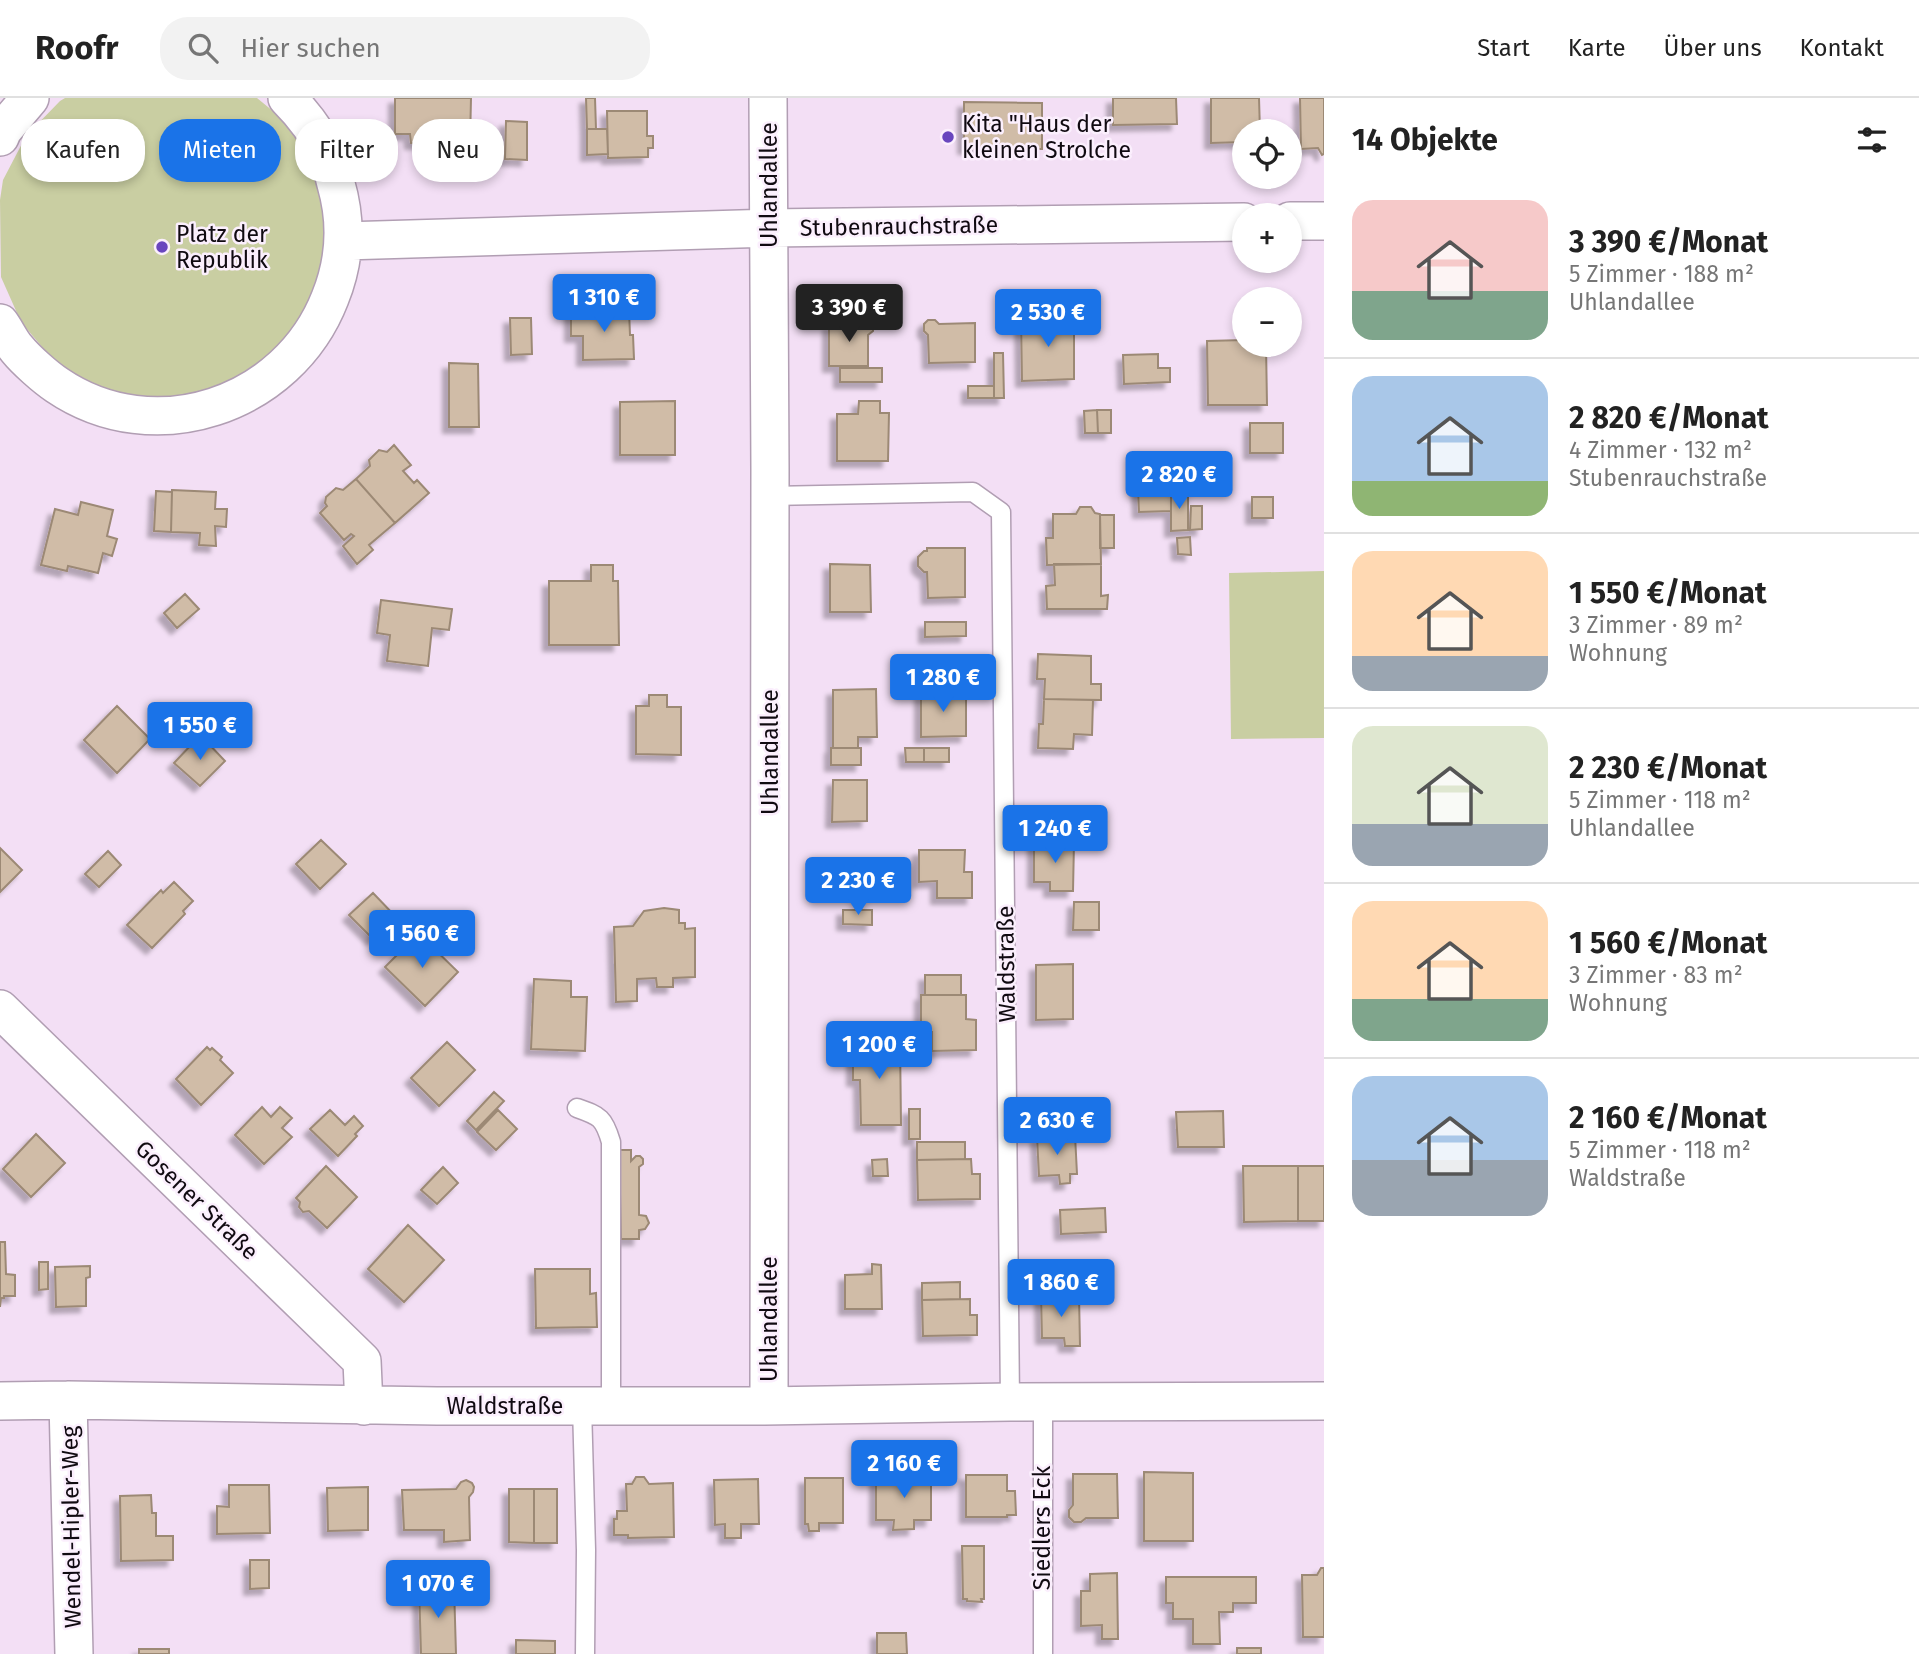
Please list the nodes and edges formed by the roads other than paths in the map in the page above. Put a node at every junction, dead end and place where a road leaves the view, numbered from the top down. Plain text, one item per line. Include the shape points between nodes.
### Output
1 (30, 98) edge
2 (287, 98) edge
3 (768, 98) edge
4 (0, 137) edge
5 (1302, 221) edge
6 (1324, 221) edge
7 (1232, 222) edge
8 (769, 228) junction
9 (344, 240) junction
10 (0, 323) edge
11 (770, 496) junction
12 (0, 1009) edge
13 (577, 1108) dead end
14 (68, 1400) junction
15 (0, 1401) edge
16 (1324, 1401) edge
17 (1027, 1402) junction
18 (364, 1406) junction
19 (596, 1406) junction
20 (769, 1406) junction
21 (74, 1654) edge
22 (585, 1654) edge
23 (1043, 1654) edge

1 - 4 street
2 - 9 street via 327,154 342,204
3 - 8 street, Uhlandallee
5 - 6 street
7 - 8 street, Stubenrauchstraße
8 - 9 street, Stubenrauchstraße
8 - 11 street, Uhlandallee
9 - 10 street via 338,280 323,317 301,350 272,377 207,410 142,415 83,399 56,384 17,350
11 - 17 lane, Waldstraße via 973,492 1001,512
11 - 20 street, Uhlandallee
12 - 18 street, Gosener Straße via 362,1361
13 - 19 lane via 596,1115 607,1126 611,1142
14 - 15 street, Waldstraße
14 - 18 street, Waldstraße
14 - 21 street, Wendel-Hipler-Weg
16 - 17 street, Waldstraße
17 - 20 street, Waldstraße
17 - 23 lane, Siedlers Eck
18 - 19 street, Waldstraße
19 - 20 street, Waldstraße
19 - 22 lane via 586,1550

